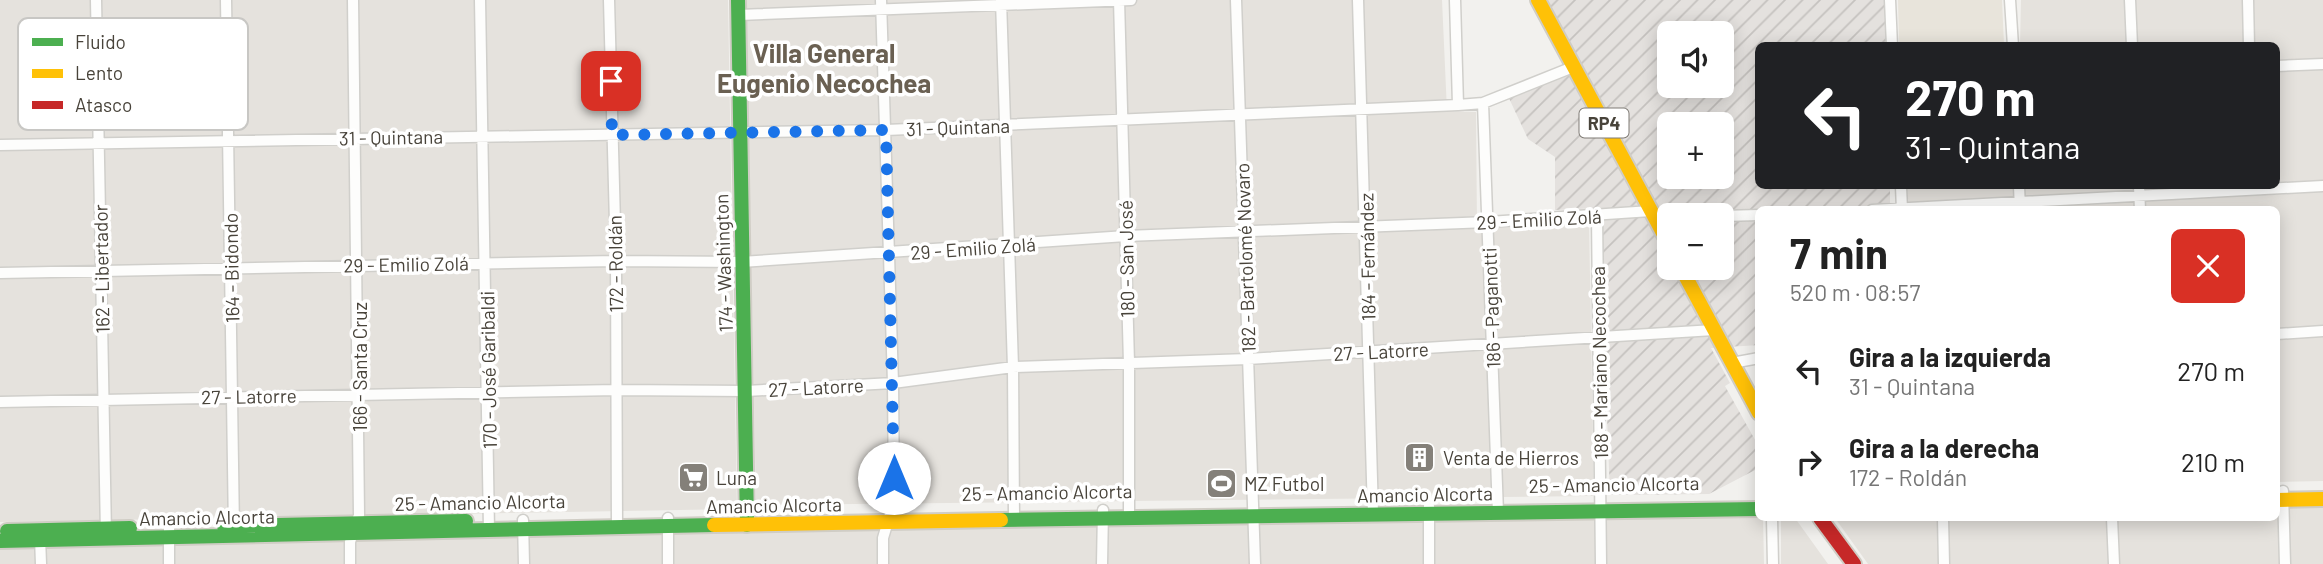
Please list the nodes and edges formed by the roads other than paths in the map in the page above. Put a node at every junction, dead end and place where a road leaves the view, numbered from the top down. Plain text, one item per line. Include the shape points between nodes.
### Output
1 (96, 0) edge
2 (226, 0) edge
3 (354, 0) edge
4 (480, 0) edge
5 (609, 0) edge
6 (1119, 0) edge
7 (1131, 0) edge
8 (1236, 0) edge
9 (1358, 0) edge
10 (1455, 0) edge
11 (1538, 0) edge
12 (1890, 0) edge
13 (2010, 0) edge
14 (2130, 0) edge
15 (2248, 0) edge
16 (1001, 3) edge
17 (881, 5) edge
18 (739, 7) edge
19 (96, 18) edge
20 (226, 18) edge
21 (1892, 42) edge
22 (2013, 42) edge
23 (2132, 42) edge
24 (2249, 42) edge
25 (2323, 64) edge
26 (1573, 66) junction
27 (2280, 66) edge
28 (1483, 103) junction
29 (1458, 105) junction
30 (1362, 108) junction
31 (1240, 115) junction
32 (1124, 120) junction
33 (1003, 125) junction
34 (98, 130) edge
35 (228, 130) edge
36 (886, 130) junction
37 (738, 132) junction
38 (484, 135) junction
39 (612, 135) junction
40 (355, 137) junction
41 (228, 141) junction
42 (98, 142) junction
43 (0, 145) edge
44 (2323, 186) edge
45 (2280, 187) edge
46 (2198, 189) edge
47 (2139, 190) edge
48 (2020, 206) edge
49 (1657, 215) edge
50 (1755, 215) edge
51 (1597, 216) junction
52 (1734, 216) edge
53 (1657, 217) edge
54 (1488, 222) junction
55 (1367, 226) junction
56 (1244, 231) junction
57 (1126, 236) junction
58 (1009, 245) junction
59 (889, 254) junction
60 (615, 261) junction
61 (741, 262) junction
62 (487, 263) junction
63 (358, 265) junction
64 (231, 268) junction
65 (101, 272) junction
66 (0, 273) edge
67 (1687, 280) edge
68 (1714, 330) junction
69 (2323, 331) edge
70 (2280, 334) edge
71 (1600, 339) junction
72 (1492, 345) junction
73 (1369, 352) junction
74 (1248, 359) junction
75 (1755, 359) edge
76 (1129, 363) junction
77 (1732, 363) junction
78 (1013, 367) junction
79 (893, 383) junction
80 (617, 390) junction
81 (746, 391) junction
82 (359, 394) junction
83 (488, 394) junction
84 (232, 396) junction
85 (103, 399) junction
86 (0, 402) edge
87 (1755, 405) edge
88 (2323, 491) edge
89 (2280, 496) edge
90 (2323, 499) edge
91 (1755, 500) edge
92 (1601, 507) junction
93 (1429, 509) junction
94 (1498, 509) junction
95 (1755, 509) edge
96 (1374, 510) junction
97 (1253, 512) junction
98 (1102, 514) junction
99 (1129, 514) junction
100 (1014, 515) junction
101 (890, 517) junction
102 (747, 521) junction
103 (1772, 521) edge
104 (1814, 521) edge
105 (1822, 521) edge
106 (1943, 521) edge
107 (2112, 521) edge
108 (668, 522) junction
109 (617, 523) junction
110 (489, 525) junction
111 (523, 525) junction
112 (355, 529) junction
113 (234, 530) junction
114 (0, 531) edge
115 (169, 532) junction
116 (106, 533) junction
117 (41, 535) junction
118 (0, 541) edge
119 (41, 564) edge
120 (169, 564) edge
121 (350, 564) edge
122 (524, 564) edge
123 (668, 564) edge
124 (883, 564) edge
125 (1102, 564) edge
126 (1255, 564) edge
127 (1429, 564) edge
128 (1601, 564) edge
129 (1773, 564) edge
130 (1843, 564) edge
131 (1854, 564) edge
132 (1944, 564) edge
133 (2114, 564) edge
134 (2285, 564) edge

1 - 19 street, 162 - Libertador
2 - 20 street, 164 - Bidondo
3 - 40 street, 166 - Santa Cruz
4 - 38 street, 170 - José Garibaldi
5 - 39 street, 172 - Roldán
6 - 7 street
6 - 16 street
6 - 32 street, 180 - San José
8 - 31 street, 182 - Bartolomé Novaro
9 - 30 street, 184 - Fernández
10 - 29 street
11 - 26 main road, RP4
12 - 21 street
13 - 22 street
14 - 23 street
15 - 24 street
16 - 17 street
16 - 33 street
17 - 18 street
17 - 36 street
18 - 37 main road, 174 - Washington
25 - 27 street
26 - 28 street, 31 - Quintana
26 - 49 main road, RP4
28 - 29 street, 31 - Quintana
28 - 54 street, 186 - Paganotti
29 - 30 street, 31 - Quintana
30 - 31 street, 31 - Quintana
30 - 55 street, 184 - Fernández
31 - 32 street, 31 - Quintana
31 - 56 street, 182 - Bartolomé Novaro
32 - 33 street, 31 - Quintana
32 - 57 street, 180 - San José
33 - 36 street, 31 - Quintana
33 - 58 street
34 - 42 street, 162 - Libertador
35 - 41 street, 164 - Bidondo
36 - 37 street, 31 - Quintana
36 - 59 street
37 - 39 street, 31 - Quintana
37 - 61 main road, 174 - Washington
38 - 39 street, 31 - Quintana
38 - 40 street, 31 - Quintana
38 - 62 street, 170 - José Garibaldi
39 - 60 street, 172 - Roldán
40 - 41 street, 31 - Quintana
40 - 63 street, 166 - Santa Cruz
41 - 42 street, 31 - Quintana
41 - 64 street, 164 - Bidondo
42 - 43 street, 31 - Quintana
42 - 65 street, 162 - Libertador
44 - 45 street
46 - 47 street
47 - 48 street
50 - 52 street
51 - 53 street, 29 - Emilio Zolá
51 - 54 street, 29 - Emilio Zolá
51 - 71 street, 188 - Mariano Necochea
54 - 55 street, 29 - Emilio Zolá
54 - 72 street, 186 - Paganotti
55 - 56 street, 29 - Emilio Zolá
55 - 73 street, 184 - Fernández
56 - 57 street, 29 - Emilio Zolá
56 - 74 street, 182 - Bartolomé Novaro
57 - 58 street, 29 - Emilio Zolá
57 - 76 street, 180 - San José
58 - 59 street, 29 - Emilio Zolá
58 - 78 street
59 - 61 street, 29 - Emilio Zolá
59 - 79 street
60 - 61 street, 29 - Emilio Zolá
60 - 62 street, 29 - Emilio Zolá
60 - 80 street, 172 - Roldán
61 - 81 main road, 174 - Washington
62 - 63 street, 29 - Emilio Zolá
62 - 83 street, 170 - José Garibaldi
63 - 64 street, 29 - Emilio Zolá
63 - 82 street, 166 - Santa Cruz
64 - 65 street, 29 - Emilio Zolá
64 - 84 street, 164 - Bidondo
65 - 66 street, 29 - Emilio Zolá
65 - 85 street, 162 - Libertador
67 - 68 main road
68 - 71 street, 27 - Latorre
68 - 77 main road
69 - 70 street
71 - 72 street, 27 - Latorre
71 - 92 street, 188 - Mariano Necochea
72 - 73 street, 27 - Latorre
72 - 94 street, 186 - Paganotti
73 - 74 street, 27 - Latorre
73 - 96 street, 184 - Fernández
74 - 76 street, 27 - Latorre
74 - 97 street, 182 - Bartolomé Novaro
75 - 77 street
76 - 78 street, 27 - Latorre
76 - 99 street, 180 - San José
77 - 87 main road
78 - 79 street, 27 - Latorre
78 - 100 street
79 - 81 street, 27 - Latorre
79 - 101 street
80 - 81 street, 27 - Latorre
80 - 83 street, 27 - Latorre
80 - 109 street, 172 - Roldán
81 - 102 main road, 174 - Washington
82 - 83 street, 27 - Latorre
82 - 84 street, 27 - Latorre
82 - 112 street, 166 - Santa Cruz
83 - 110 street, 170 - José Garibaldi
84 - 85 street, 27 - Latorre
84 - 113 street, 164 - Bidondo
85 - 86 street, 27 - Latorre
85 - 116 street, 162 - Libertador
88 - 89 main road
89 - 90 main road
89 - 134 street
91 - 92 main road, 25 - Amancio Alcorta
92 - 94 main road, 25 - Amancio Alcorta
92 - 95 main road
92 - 128 street, 188 - Mariano Necochea
93 - 94 main road, 25 - Amancio Alcorta
93 - 96 main road, 25 - Amancio Alcorta
93 - 127 street
96 - 97 main road, 25 - Amancio Alcorta
97 - 99 main road, 25 - Amancio Alcorta
97 - 126 street, 182 - Bartolomé Novaro
98 - 99 main road
98 - 100 main road
98 - 125 street
100 - 101 main road
101 - 102 main road
101 - 124 street via 883,538
102 - 108 main road
103 - 129 street
104 - 130 main road
105 - 131 main road
106 - 132 street
107 - 133 street
108 - 109 main road
108 - 123 street
109 - 111 main road, 25 - Amancio Alcorta
110 - 111 main road, 25 - Amancio Alcorta
110 - 112 main road
111 - 122 street
112 - 113 main road
112 - 121 street, 166 - Santa Cruz
113 - 115 main road
114 - 117 main road
115 - 116 main road
115 - 120 street
116 - 117 main road
117 - 118 main road
117 - 119 street

